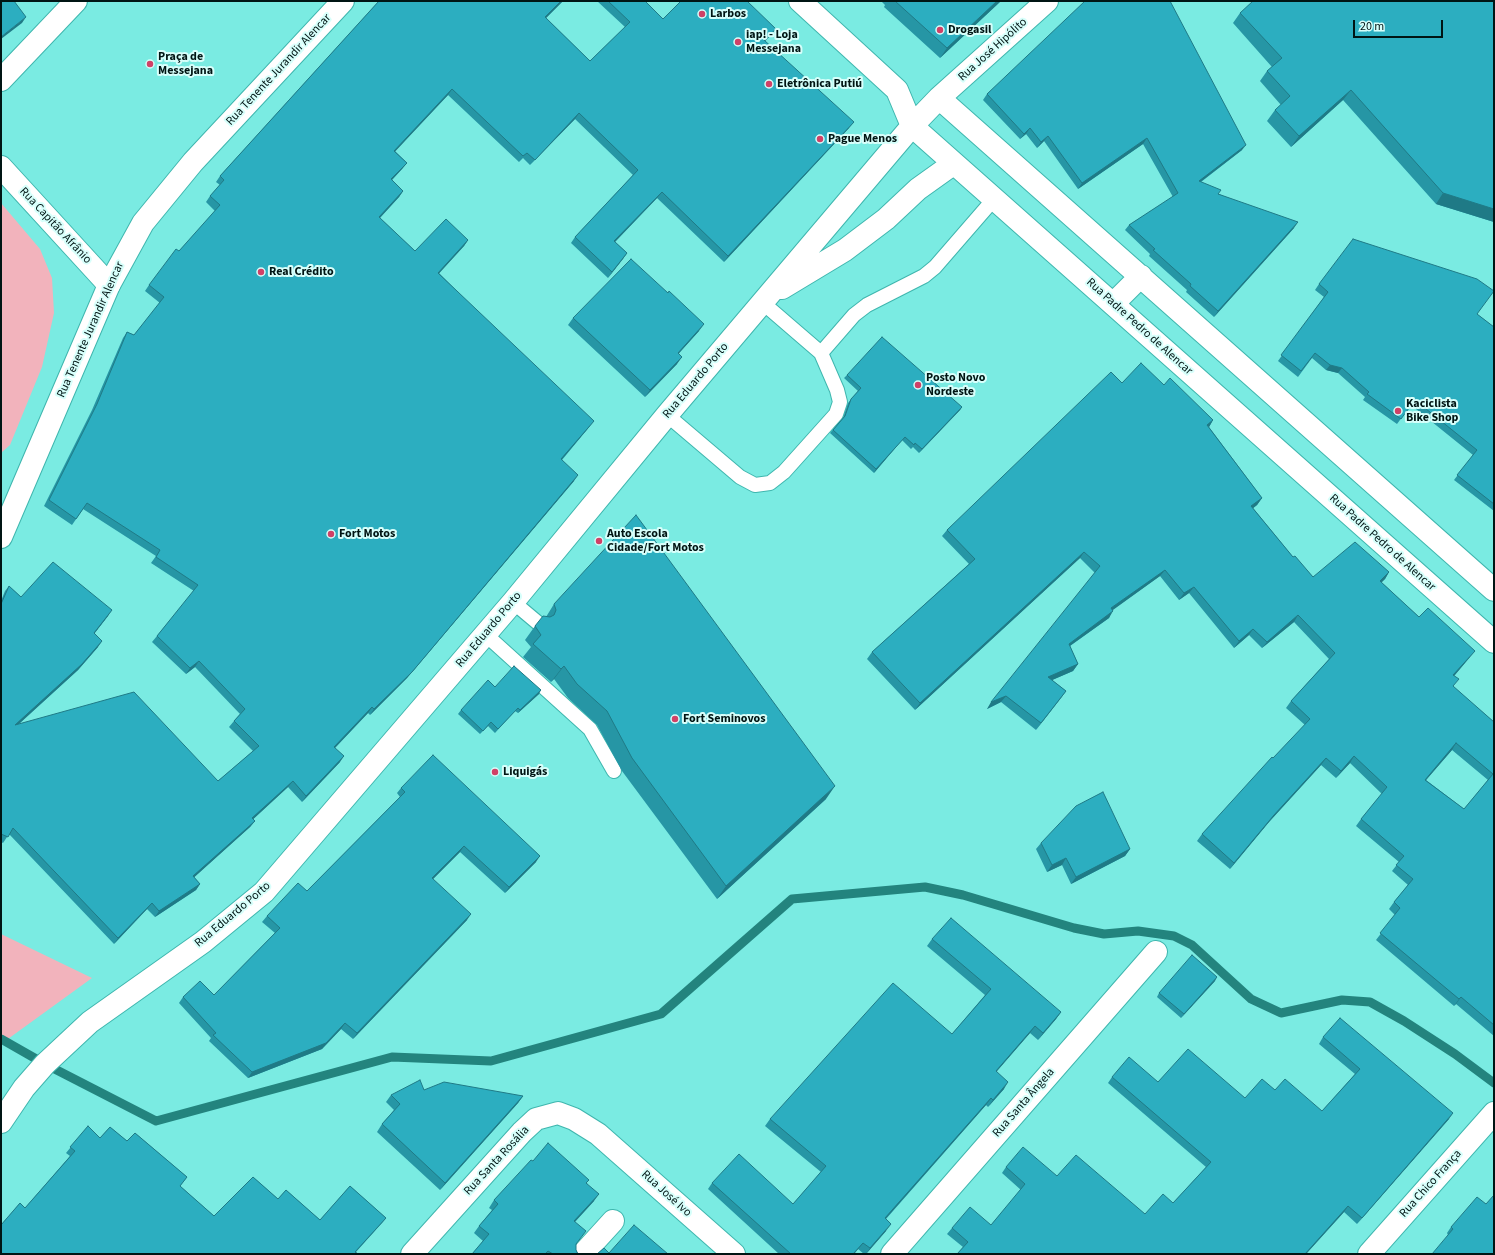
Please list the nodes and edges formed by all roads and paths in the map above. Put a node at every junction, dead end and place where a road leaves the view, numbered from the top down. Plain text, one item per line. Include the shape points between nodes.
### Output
1 (76, 1) edge
2 (343, 1) edge
3 (800, 1) edge
4 (1048, 1) edge
5 (1, 80) edge
6 (939, 98) junction
7 (912, 126) junction
8 (953, 164) junction
9 (1, 167) edge
10 (994, 199) junction
11 (1141, 276) junction
12 (109, 285) junction
13 (765, 300) junction
14 (1113, 304) junction
15 (821, 353) junction
16 (668, 415) junction
17 (1, 537) edge
18 (1494, 590) edge
19 (513, 602) junction
20 (538, 623) edge
21 (486, 634) junction
22 (1494, 642) edge
23 (614, 771) dead end
24 (1156, 952) dead end
25 (2, 1118) edge
26 (1488, 1120) edge
27 (598, 1134) joint
28 (613, 1221) dead end
29 (412, 1254) edge
30 (583, 1254) edge
31 (734, 1254) edge
32 (892, 1254) edge
33 (1369, 1254) edge

1 - 5 main road
2 - 12 main road, Rua Tenente Jurandir Alencar via 188,168 143,223
3 - 7 main road, Rua Padre Pedro de Alencar via 897,90
4 - 6 main road, Rua José Hipólito
6 - 7 main road, Rua Eduardo Porto
6 - 11 main road
7 - 8 main road, Rua Padre Pedro de Alencar
7 - 13 main road, Rua Eduardo Porto
8 - 10 main road, Rua Padre Pedro de Alencar
8 - 13 main road via 918,189 886,219 845,250
9 - 12 main road, Rua Capitão Afrânio
10 - 14 main road, Rua Padre Pedro de Alencar
10 - 15 lane via 935,267 924,276 867,305 854,315
11 - 14 main road
11 - 18 main road
12 - 17 main road, Rua Tenente Jurandir Alencar
13 - 15 lane
13 - 16 main road, Rua Eduardo Porto
14 - 22 main road, Rua Padre Pedro de Alencar
15 - 16 lane via 840,402 836,414 784,472 770,483 755,485 740,478
16 - 19 main road, Rua Eduardo Porto
19 - 20 lane
19 - 21 main road, Rua Eduardo Porto
21 - 23 lane via 590,729
21 - 25 main road, Rua Eduardo Porto via 264,892 203,942 90,1022 45,1064
24 - 32 main road, Rua Santa Ângela
26 - 33 main road, Rua Chico França
27 - 29 main road, Rua Santa Rosália via 574,1118 558,1113 536,1119
27 - 31 main road, Rua José Ivo
28 - 30 main road

